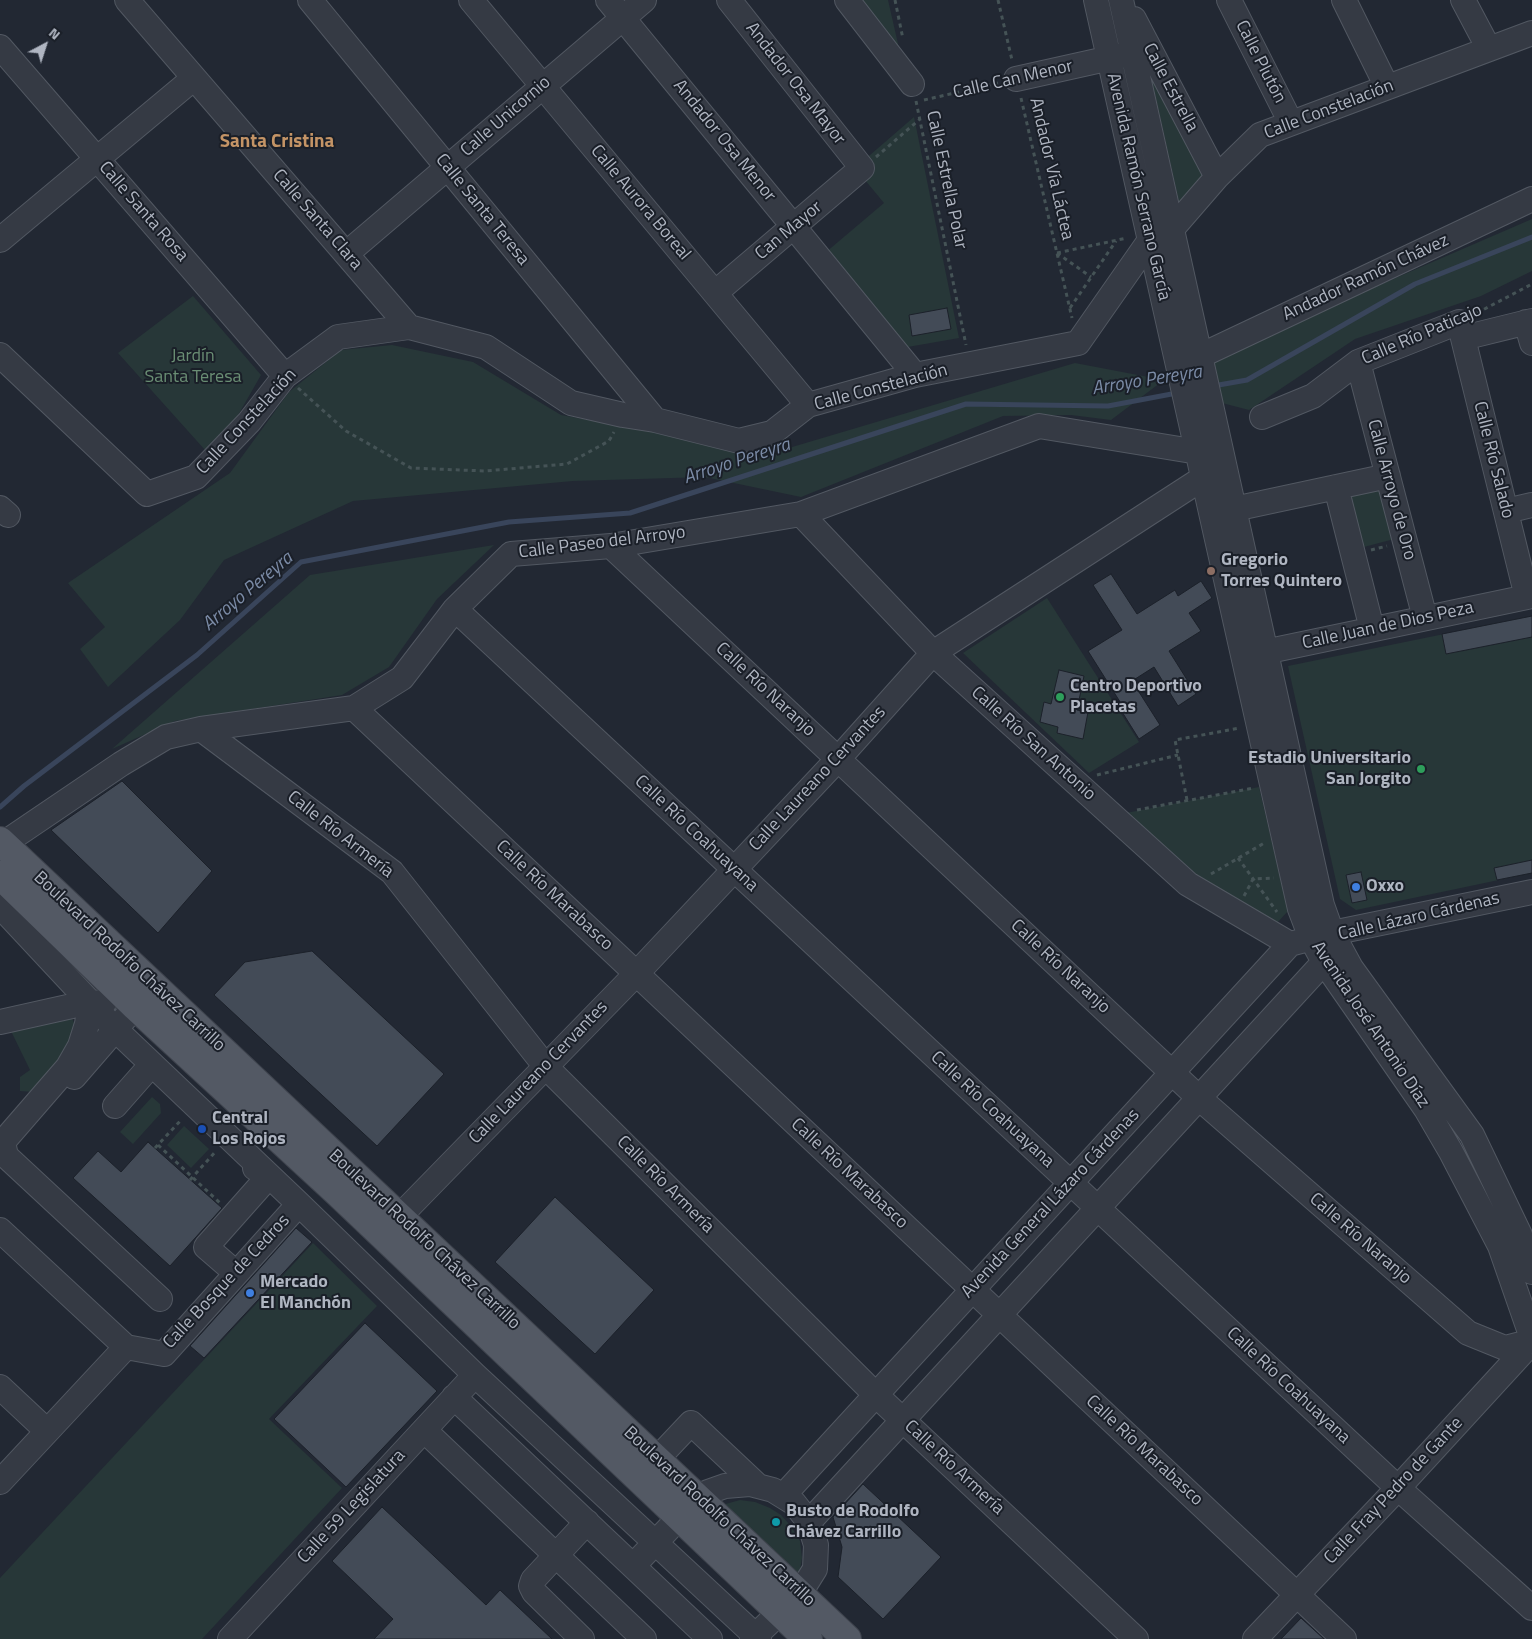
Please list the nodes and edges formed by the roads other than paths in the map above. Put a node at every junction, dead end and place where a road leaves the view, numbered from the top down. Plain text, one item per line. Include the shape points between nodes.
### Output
1 (127, 0) edge
2 (310, 0) edge
3 (471, 0) edge
4 (644, 0) edge
5 (729, 0) edge
6 (848, 0) edge
7 (1097, 0) edge
8 (1122, 0) edge
9 (1229, 0) edge
10 (1344, 0) edge
11 (1463, 0) edge
12 (616, 9) edge
13 (1532, 33) edge
14 (0, 47) edge
15 (1489, 50) junction
16 (1132, 53) junction
17 (1110, 58) junction
18 (194, 78) junction
19 (1016, 79) road end
20 (543, 86) junction
21 (1388, 87) junction
22 (914, 93) road end
23 (1291, 123) junction
24 (97, 159) junction
25 (448, 168) junction
26 (862, 168) joint
27 (1217, 177) junction
28 (1532, 199) edge
29 (794, 226) junction
30 (1172, 229) junction
31 (1149, 237) junction
32 (0, 240) edge
33 (346, 254) junction
34 (715, 293) junction
35 (409, 326) junction
36 (1530, 329) edge
37 (1461, 330) junction
38 (0, 355) edge
39 (1201, 359) junction
40 (1358, 362) junction
41 (1179, 373) joint
42 (916, 375) junction
43 (285, 376) junction
44 (808, 405) junction
45 (1262, 417) dead end
46 (655, 420) junction
47 (1209, 449) junction
48 (1215, 475) junction
49 (1388, 476) junction
50 (1336, 487) junction
51 (1532, 505) edge
52 (1234, 509) junction
53 (1506, 511) junction
54 (801, 514) junction
55 (611, 546) junction
56 (1530, 597) edge
57 (455, 609) junction
58 (1425, 618) junction
59 (1372, 629) junction
60 (933, 653) junction
61 (1254, 654) junction
62 (354, 708) junction
63 (201, 729) junction
64 (838, 759) junction
65 (2, 842) edge
66 (734, 869) junction
67 (0, 875) edge
68 (1532, 892) edge
69 (0, 906) edge
70 (1311, 939) junction
71 (1324, 962) junction
72 (637, 973) junction
73 (154, 986) junction
74 (90, 1002) junction
75 (135, 1006) junction
76 (0, 1022) edge
77 (115, 1029) junction
78 (546, 1067) junction
79 (149, 1068) junction
80 (1172, 1073) junction
81 (1199, 1098) junction
82 (115, 1106) dead end
83 (6, 1156) junction
84 (269, 1176) junction
85 (1070, 1183) junction
86 (1097, 1208) junction
87 (293, 1210) junction
88 (399, 1217) junction
89 (0, 1230) edge
90 (1532, 1272) edge
91 (236, 1273) junction
92 (972, 1290) junction
93 (160, 1299) dead end
94 (999, 1316) junction
95 (1532, 1340) edge
96 (126, 1347) junction
97 (475, 1375) junction
98 (0, 1387) edge
99 (876, 1395) junction
100 (454, 1397) junction
101 (903, 1421) junction
102 (424, 1430) junction
103 (47, 1431) junction
104 (657, 1459) junction
105 (0, 1482) edge
106 (758, 1486) junction
107 (1398, 1488) junction
108 (783, 1496) junction
109 (689, 1508) junction
110 (587, 1522) junction
111 (809, 1522) junction
112 (656, 1543) junction
113 (555, 1555) junction
114 (633, 1566) junction
115 (800, 1593) junction
116 (1297, 1595) junction
117 (1532, 1608) edge
118 (780, 1612) junction
119 (708, 1638) edge
120 (756, 1638) edge
121 (230, 1639) edge
122 (582, 1639) edge
123 (644, 1639) edge
124 (808, 1639) edge
125 (847, 1639) edge
126 (1136, 1639) edge
127 (1255, 1639) edge
128 (1344, 1639) edge

1 - 18 street, Calle Santa Clara
2 - 25 street, Calle Santa Teresa
3 - 20 street, Calle Aurora Boreal
4 - 12 street, Calle Unicornio
5 - 26 street, Andador Osa Mayor
6 - 22 street
7 - 17 street, Avenida Ramón Serrano García
8 - 16 street, Avenida Ramón Serrano García
8 - 27 street, Calle Estrella
9 - 23 street, Calle Plutón
10 - 21 street
11 - 15 street
12 - 20 street, Calle Unicornio
12 - 29 street, Andador Osa Menor
13 - 15 street, Calle Constelación
14 - 24 street, Calle Santa Rosa
15 - 21 street, Calle Constelación
16 - 17 street, Calle Can Menor
16 - 30 street, Avenida Ramón Serrano García
17 - 19 street, Calle Can Menor
17 - 31 street, Avenida Ramón Serrano García
18 - 24 street
18 - 33 street, Calle Santa Clara
20 - 25 street, Calle Unicornio
20 - 34 street, Calle Aurora Boreal
21 - 23 street, Calle Constelación
23 - 27 street, Calle Constelación via 1260,135
24 - 32 street
24 - 43 street, Calle Santa Rosa
25 - 33 street, Calle Unicornio
25 - 46 street, Calle Santa Teresa
26 - 29 street, Can Mayor
27 - 30 street, Calle Constelación
28 - 39 street, Andador Ramón Chávez
29 - 34 street, Can Mayor
29 - 42 street, Andador Osa Menor
30 - 31 street, Calle Constelación
30 - 39 street, Avenida Ramón Serrano García
31 - 41 street, Avenida Ramón Serrano García
31 - 42 street, Calle Constelación via 1078,343
33 - 35 street, Calle Santa Clara
34 - 44 street, Calle Aurora Boreal
35 - 43 street, Calle Constelación via 338,336
35 - 46 street, Calle Constelación via 486,346 571,403
36 - 37 street
37 - 40 street, Calle Río Paticajo
37 - 53 street, Calle Río Salado
38 - 43 street, Calle Constelación via 147,494 196,477 249,422
39 - 47 street, Avenida José Antonio Díaz via 1212,408
40 - 45 street, Calle Río Paticajo via 1313,396
40 - 49 street, Calle Arroyo de Oro
41 - 47 street, Avenida José Antonio Díaz via 1191,420
42 - 44 street, Calle Constelación
44 - 46 street, Calle Constelación via 772,433 740,441
47 - 48 street, Avenida José Antonio Díaz
47 - 54 street, Calle Paseo del Arroyo via 1039,426
48 - 52 street, Avenida José Antonio Díaz
48 - 60 street, Calle Laureano Cervantes
48 - 61 street, Avenida José Antonio Díaz
49 - 50 street
49 - 58 street, Calle Arroyo de Oro
50 - 52 street
50 - 59 street
51 - 53 street
52 - 61 street, Avenida José Antonio Díaz
53 - 56 street, Calle Río Salado
54 - 55 street, Calle Paseo del Arroyo
54 - 60 street, Calle Río San Antonio
55 - 57 street, Calle Paseo del Arroyo via 511,554
55 - 64 street, Calle Río Naranjo
56 - 58 street, Calle Juan de Dios Peza
57 - 62 street, Calle Paseo del Arroyo via 402,678
57 - 66 street, Calle Río Coahuayana
58 - 59 street, Calle Juan de Dios Peza
59 - 61 street, Calle Juan de Dios Peza
60 - 64 street, Calle Laureano Cervantes
60 - 70 street, Calle Río San Antonio via 1188,884
61 - 70 street, Avenida José Antonio Díaz via 1322,905
62 - 63 street, Calle Paseo del Arroyo
62 - 72 street, Calle Río Marabasco
63 - 65 street, Calle Paseo del Arroyo via 166,737
63 - 78 street, Calle Río Armería via 392,872
64 - 66 street, Calle Laureano Cervantes
64 - 80 street, Calle Río Naranjo
65 - 73 main road, Boulevard Rodolfo Chávez Carrillo
66 - 72 street, Calle Laureano Cervantes
66 - 85 street, Calle Río Coahuayana
67 - 75 main road, Boulevard Rodolfo Chávez Carrillo
68 - 70 street, Calle Lázaro Cárdenas
69 - 74 street
70 - 71 street, Calle Lázaro Cárdenas
70 - 80 street, Avenida General Lázaro Cárdenas
70 - 90 street, Avenida José Antonio Díaz via 1351,968 1472,1135 1520,1235
71 - 81 street, Avenida General Lázaro Cárdenas
71 - 95 street, Avenida José Antonio Díaz via 1426,1109 1451,1152 1500,1246
72 - 78 street, Calle Laureano Cervantes
72 - 92 street, Calle Río Marabasco
73 - 75 street
73 - 88 main road, Boulevard Rodolfo Chávez Carrillo
74 - 75 street
74 - 76 street
74 - 77 street
74 - 83 street via 80,1046 68,1067 3,1142
75 - 77 street
75 - 109 main road, Boulevard Rodolfo Chávez Carrillo
77 - 79 street
77 - 83 street
78 - 88 street, Calle Laureano Cervantes
78 - 99 street, Calle Río Armería
79 - 82 street
79 - 84 street
80 - 81 street, Calle Río Naranjo
80 - 85 street, Avenida General Lázaro Cárdenas
81 - 86 street, Avenida General Lázaro Cárdenas
81 - 95 street, Calle Río Naranjo via 1468,1333 1505,1348
83 - 93 street
84 - 87 street
84 - 91 street via 206,1247
85 - 86 street, Calle Río Coahuayana
85 - 92 street, Avenida General Lázaro Cárdenas
86 - 94 street, Avenida General Lázaro Cárdenas
86 - 107 street, Calle Río Coahuayana
87 - 91 street, Calle Bosque de Cedros
87 - 97 street
88 - 104 main road, Boulevard Rodolfo Chávez Carrillo
89 - 96 street
91 - 96 street, Calle Bosque de Cedros via 164,1354
92 - 94 street, Calle Río Marabasco
92 - 99 street, Avenida General Lázaro Cárdenas
94 - 101 street, Avenida General Lázaro Cárdenas
94 - 116 street, Calle Río Marabasco
95 - 107 street, Calle Fray Pedro de Gante
96 - 103 street
97 - 100 street, Calle 59 Legislatura
97 - 112 street
98 - 103 street
99 - 101 street, Calle Río Armería
99 - 108 street, Avenida General Lázaro Cárdenas
100 - 102 street, Calle 59 Legislatura
100 - 110 street
101 - 111 street, Avenida General Lázaro Cárdenas
101 - 126 street, Calle Río Armería
102 - 113 street
102 - 121 street, Calle 59 Legislatura
103 - 105 street
104 - 106 street via 691,1423
104 - 109 main road, Boulevard Rodolfo Chávez Carrillo
106 - 108 street
106 - 109 street via 725,1486 708,1492
107 - 116 street, Calle Fray Pedro de Gante
107 - 117 street, Calle Río Coahuayana
108 - 111 street via 794,1503
109 - 112 street
109 - 115 main road, Boulevard Rodolfo Chávez Carrillo
109 - 118 main road, Boulevard Rodolfo Chávez Carrillo
110 - 113 street
110 - 114 street
111 - 115 street via 816,1545 814,1569
112 - 114 street
112 - 120 street
113 - 122 street via 533,1580 532,1586 534,1592
113 - 123 street
114 - 119 street
115 - 118 street
115 - 125 main road, Boulevard Rodolfo Chávez Carrillo
116 - 127 street, Calle Fray Pedro de Gante
116 - 128 street, Calle Río Marabasco
118 - 120 street
118 - 124 main road, Boulevard Rodolfo Chávez Carrillo

